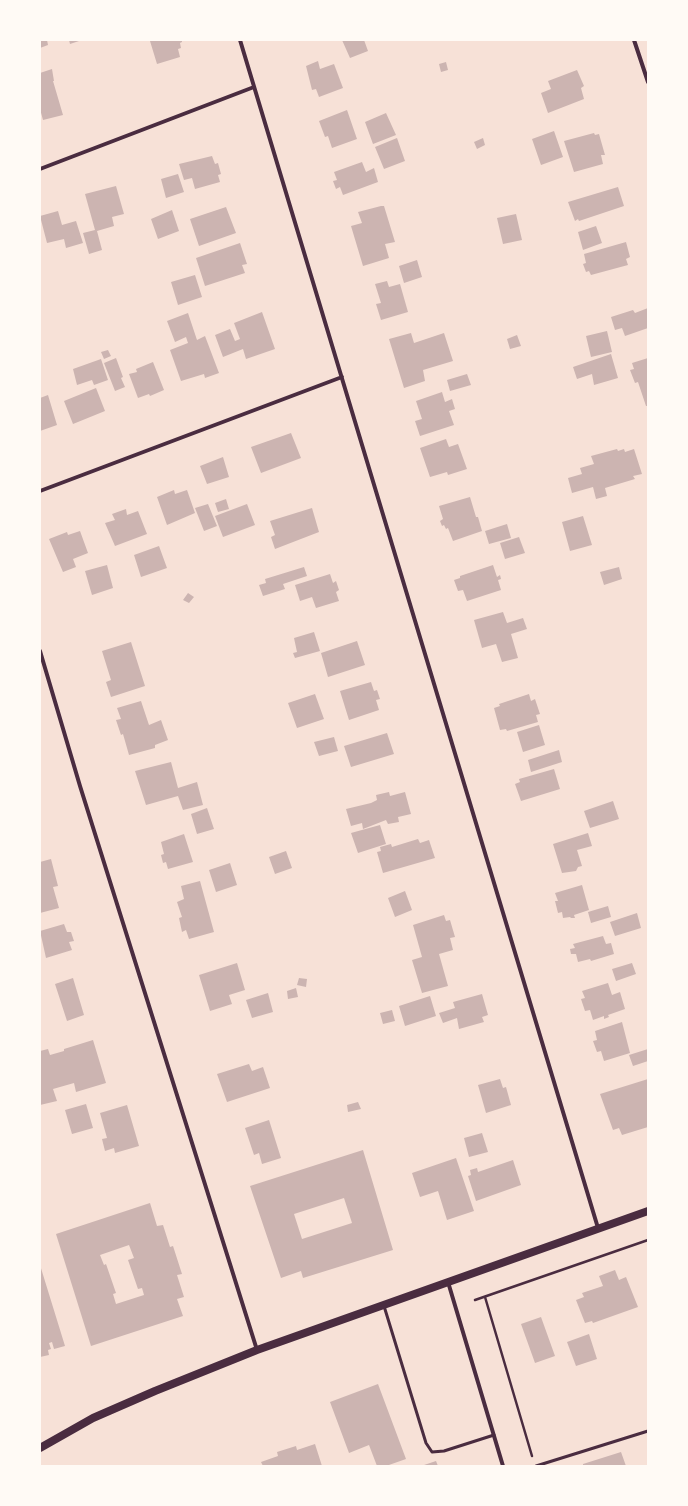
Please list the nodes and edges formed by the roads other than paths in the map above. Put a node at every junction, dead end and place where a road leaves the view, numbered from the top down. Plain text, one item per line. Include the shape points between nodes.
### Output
1 (240, 40) edge
2 (634, 40) edge
3 (648, 82) edge
4 (254, 87) junction
5 (40, 169) edge
6 (342, 377) junction
7 (40, 491) edge
8 (40, 651) edge
9 (648, 1211) edge
10 (598, 1228) junction
11 (448, 1282) junction
12 (383, 1305) junction
13 (257, 1350) junction
14 (648, 1431) edge
15 (494, 1435) junction
16 (40, 1448) edge
17 (503, 1466) edge
18 (536, 1466) edge

1 - 4 street
2 - 3 street
4 - 5 street
4 - 6 street
6 - 7 street
6 - 10 street
8 - 13 street via 82,794
9 - 10 main road
10 - 11 main road
11 - 12 main road
11 - 15 street
12 - 13 main road
12 - 15 lane via 426,1443 432,1452 444,1451
13 - 16 main road via 93,1418
14 - 18 lane
15 - 17 street

